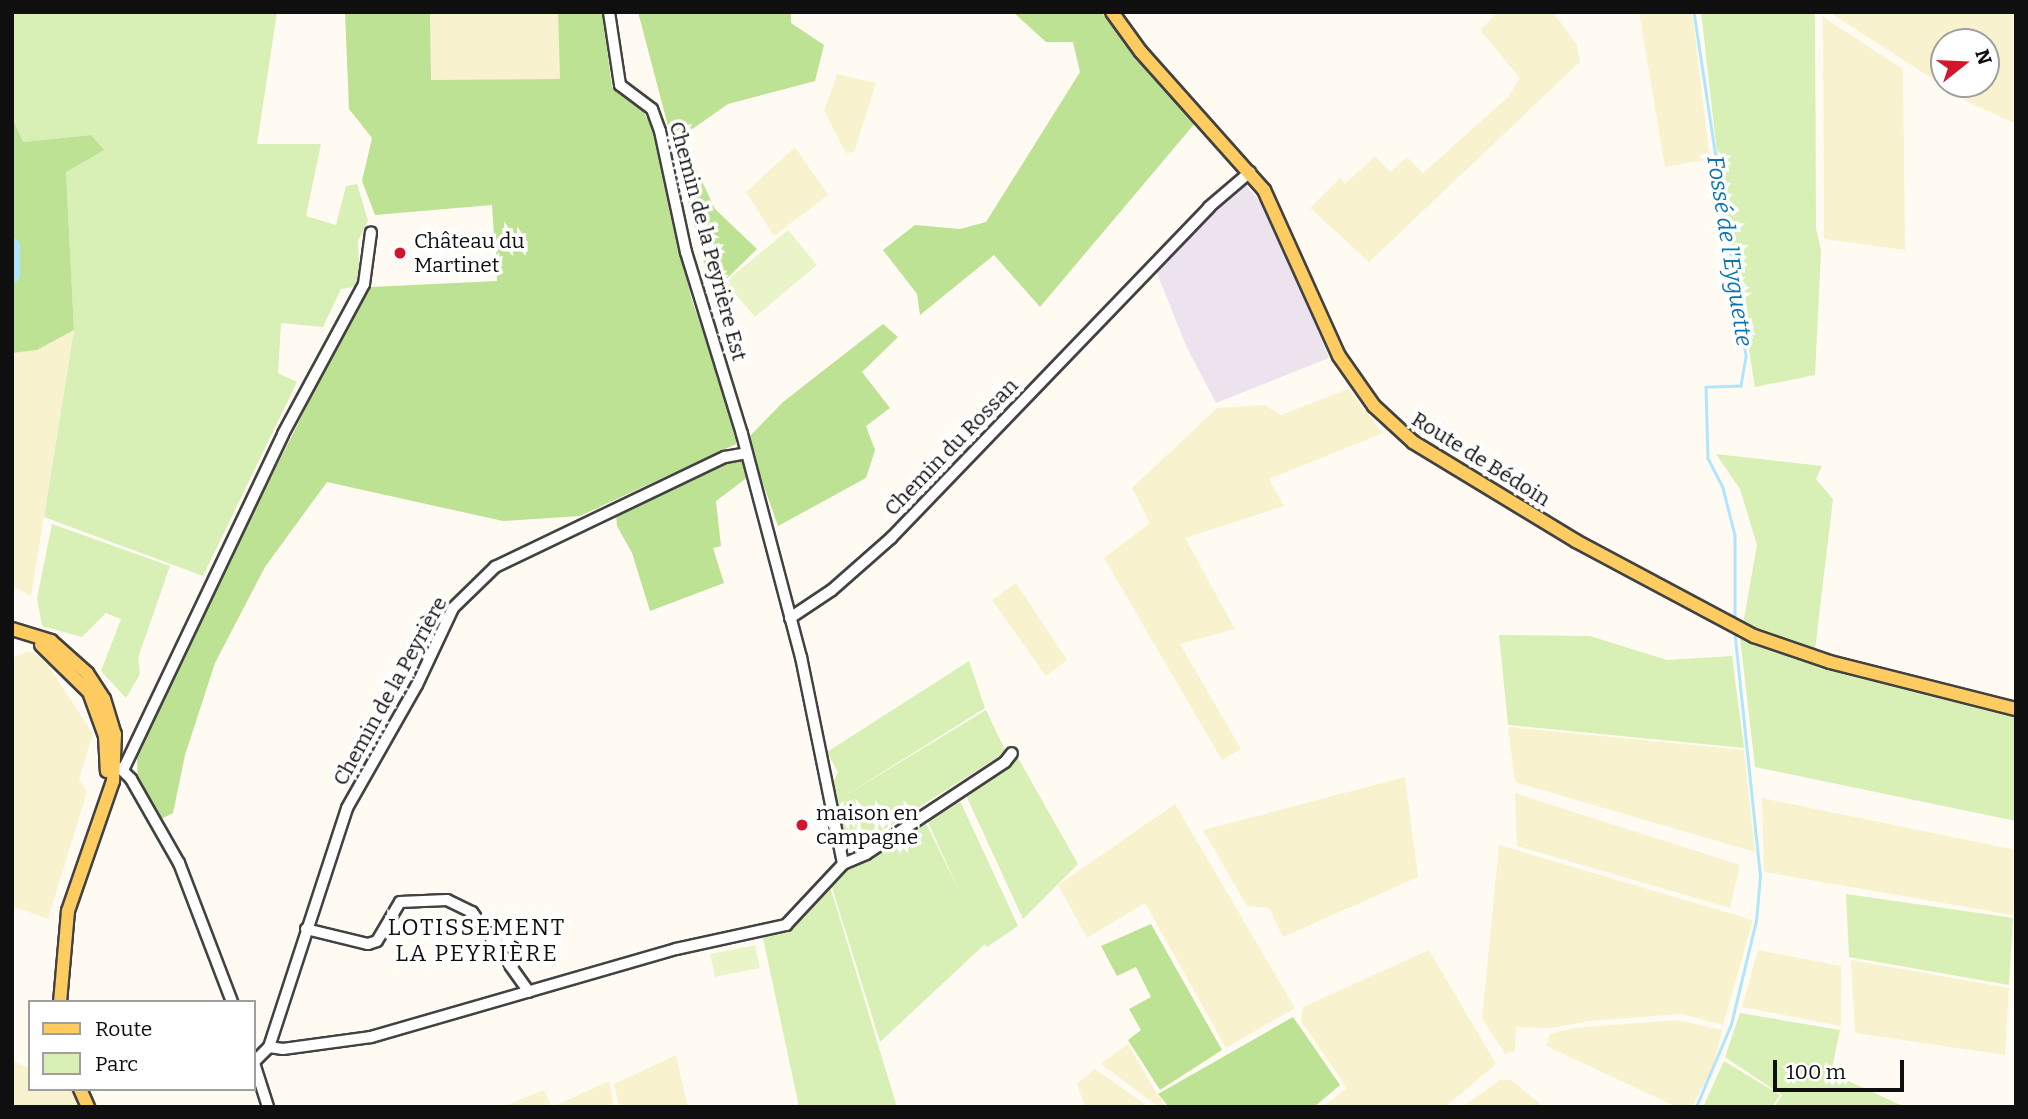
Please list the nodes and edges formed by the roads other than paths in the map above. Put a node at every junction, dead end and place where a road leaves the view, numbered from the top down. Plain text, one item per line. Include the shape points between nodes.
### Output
1 (609, 12) edge
2 (1112, 12) edge
3 (1250, 172) junction
4 (371, 232) dead end
5 (747, 453) junction
6 (790, 618) junction
7 (12, 630) edge
8 (2016, 709) edge
9 (1012, 753) dead end
10 (115, 769) junction
11 (843, 863) junction
12 (306, 929) junction
13 (529, 992) junction
14 (60, 1000) edge
15 (231, 1000) edge
16 (269, 1046) junction
17 (256, 1060) edge
18 (256, 1068) edge
19 (81, 1091) edge
20 (88, 1107) edge
21 (268, 1107) edge

1 - 5 street, Chemin de la Peyrière Est via 620,85 652,110 660,131 686,252
2 - 3 main road, Route de Bédoin via 1141,52
3 - 6 street, Chemin du Rossan via 1209,206 891,538 832,590
3 - 8 main road, Route de Bédoin via 1275,208 1354,382 1393,426 1429,454 1754,636 1830,662
4 - 10 street via 364,284
5 - 6 street
5 - 12 street, Chemin de la Peyrière via 725,457 495,567 453,608 417,685 347,808
6 - 11 street via 819,731
7 - 10 main road via 46,648 89,692
7 - 10 main road via 51,641 87,673 109,713
9 - 11 street via 866,854
10 - 14 main road via 68,911
10 - 15 street via 179,863
11 - 13 street via 786,925 676,949
12 - 13 street via 368,944 376,941 400,902 447,900 472,912
12 - 16 street, Chemin de la Peyrière
13 - 16 street via 371,1037 283,1049
16 - 17 street, Chemin de la Peyrière
18 - 21 street
19 - 20 main road

